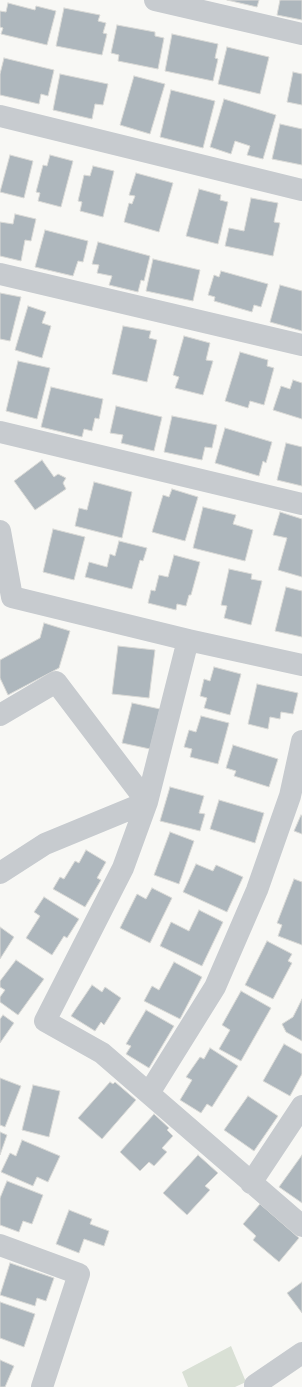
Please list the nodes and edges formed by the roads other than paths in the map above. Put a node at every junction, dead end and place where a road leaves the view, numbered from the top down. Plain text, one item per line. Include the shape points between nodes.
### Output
1 (155, 0) edge
2 (302, 34) edge
3 (0, 116) edge
4 (302, 190) edge
5 (0, 274) edge
6 (302, 345) edge
7 (0, 432) edge
8 (302, 504) edge
9 (0, 531) edge
10 (6, 596) edge
11 (188, 640) junction
12 (302, 665) edge
13 (0, 715) edge
14 (302, 741) edge
15 (147, 802) junction
16 (0, 874) edge
17 (149, 1093) junction
18 (302, 1106) edge
19 (251, 1183) junction
20 (302, 1226) edge
21 (0, 1245) edge
22 (302, 1354) edge
23 (42, 1387) edge
24 (256, 1387) edge

1 - 2 street
3 - 4 street
5 - 6 street
7 - 8 street
9 - 10 street
10 - 11 street
11 - 12 street
11 - 15 street
13 - 15 street via 56,682
14 - 17 street via 290,796 256,890 215,987
15 - 16 street via 45,844
15 - 17 street via 122,868 45,1021 102,1054
17 - 19 street
18 - 19 street
19 - 20 street
21 - 23 street via 79,1274
22 - 24 street via 255,1385

